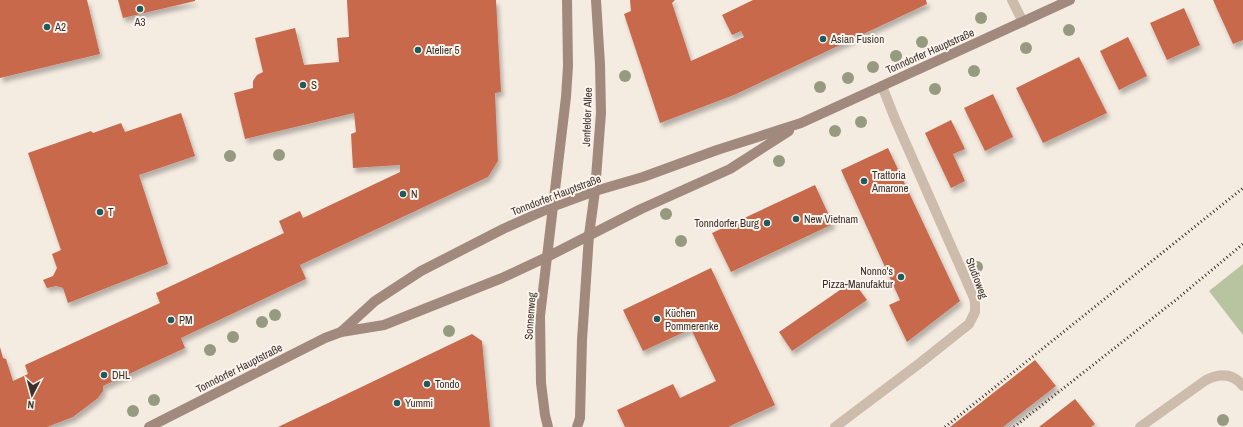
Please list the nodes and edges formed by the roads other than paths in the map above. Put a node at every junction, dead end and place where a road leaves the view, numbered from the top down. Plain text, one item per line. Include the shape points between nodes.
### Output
1 (567, 0) edge
2 (596, 0) edge
3 (1012, 0) edge
4 (1070, 0) edge
5 (1023, 22) junction
6 (882, 86) junction
7 (801, 123) junction
8 (595, 191) junction
9 (554, 206) junction
10 (589, 235) junction
11 (547, 257) junction
12 (341, 332) junction
13 (1243, 386) edge
14 (149, 427) edge
15 (548, 427) edge
16 (578, 427) edge
17 (835, 427) edge
18 (1140, 427) edge

1 - 9 main road, Jenfelder Allee via 568,66
2 - 8 main road, Jenfelder Allee via 601,113
3 - 5 street
4 - 5 main road, Tonndorfer Hauptstraße
5 - 6 main road, Tonndorfer Hauptstraße
6 - 7 main road, Tonndorfer Hauptstraße
6 - 17 street, Studioweg via 974,298 975,312 969,324
7 - 8 main road, Tonndorfer Hauptstraße
7 - 10 main road, Tonndorfer Hauptstraße via 730,169
8 - 9 main road, Tonndorfer Hauptstraße
8 - 10 main road, Jenfelder Allee
9 - 11 main road, Sonnenweg
9 - 12 main road, Tonndorfer Hauptstraße via 503,228 420,271 375,301
10 - 11 main road, Tonndorfer Hauptstraße
10 - 16 main road
11 - 12 main road, Tonndorfer Hauptstraße via 472,291 384,325
11 - 15 main road, Sonnenweg via 540,316 540,351 541,383
12 - 14 main road, Tonndorfer Hauptstraße
13 - 18 street via 1233,377 1213,377

